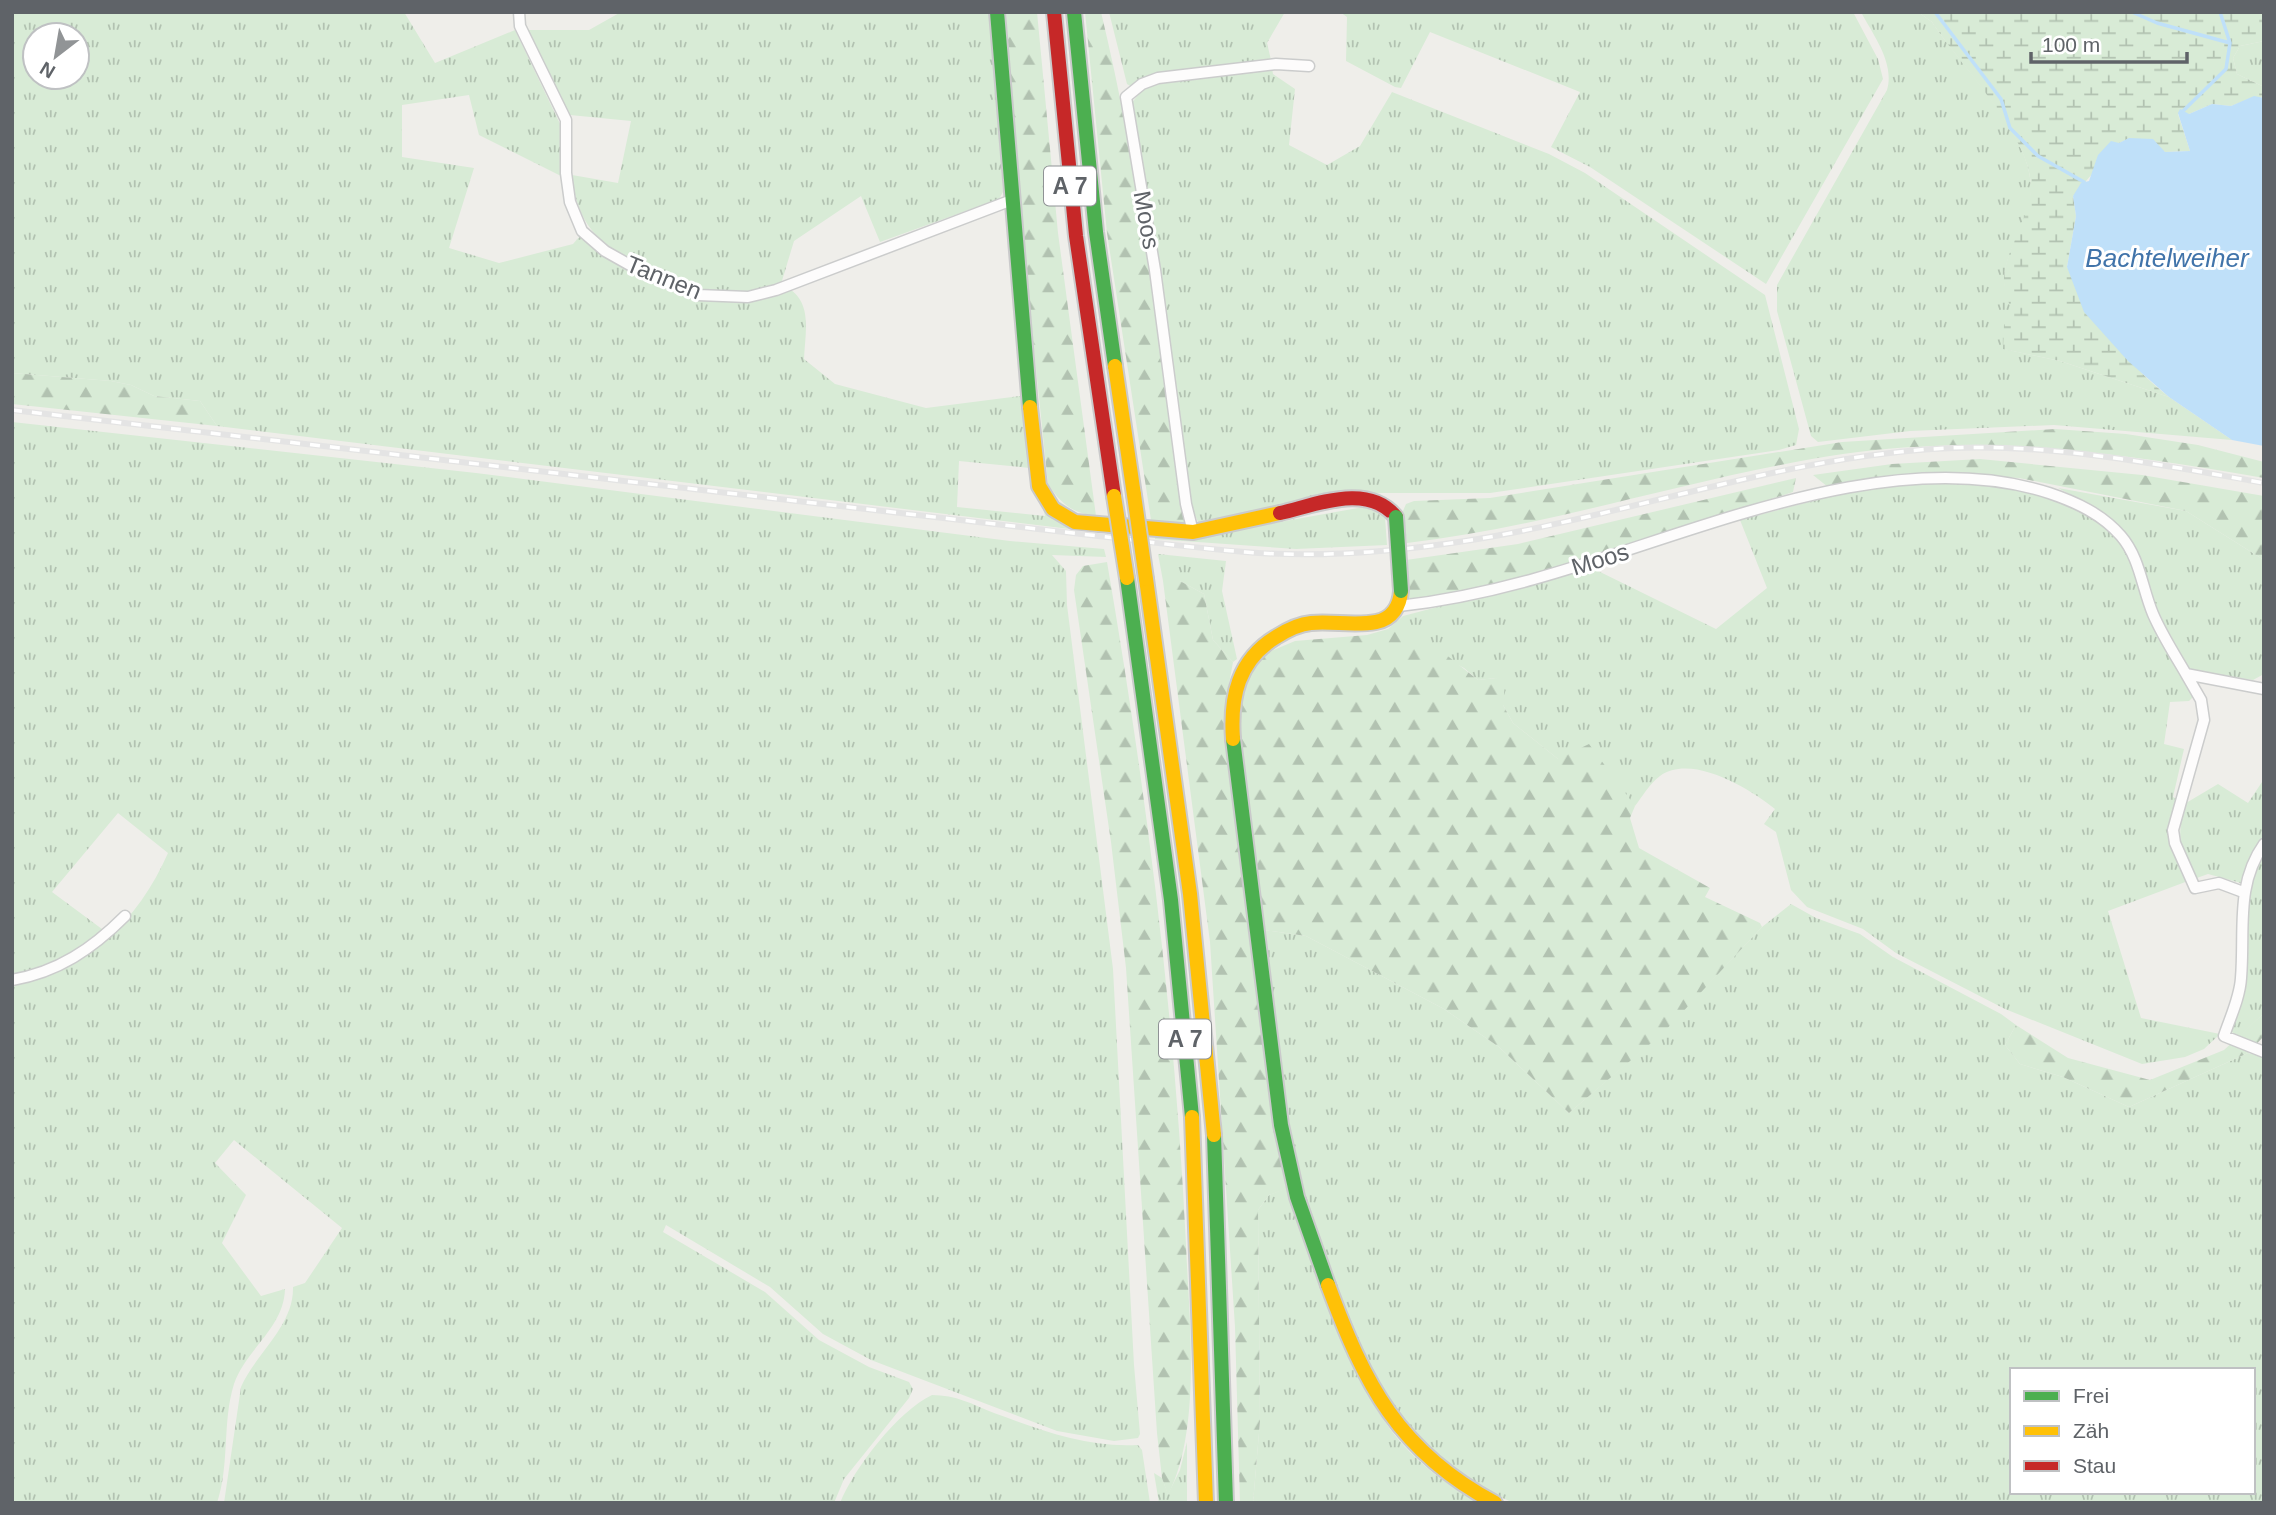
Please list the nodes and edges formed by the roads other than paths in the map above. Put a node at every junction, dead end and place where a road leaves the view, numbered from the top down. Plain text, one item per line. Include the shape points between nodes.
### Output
1 (519, 12) edge
2 (997, 12) edge
3 (1054, 12) edge
4 (1074, 12) edge
5 (1309, 66) dead end
6 (1012, 200) junction
7 (1193, 532) junction
8 (1399, 606) junction
9 (2186, 674) junction
10 (2264, 689) edge
11 (2264, 844) edge
12 (2243, 892) junction
13 (125, 916) dead end
14 (12, 980) edge
15 (2264, 1052) edge
16 (1206, 1503) edge
17 (1226, 1503) edge
18 (1494, 1503) edge

1 - 6 street, Tannen via 520,26 566,120 570,202 582,231 605,251 673,286 698,295 748,297 776,290
2 - 6 main road
3 - 16 main road, A 7, bridge via 1076,236 1174,932 1190,1095
4 - 17 main road, A 7, bridge via 1096,232 1175,777 1210,1084 1223,1332
5 - 7 street, Moos via 1276,64 1158,78 1126,97
6 - 7 main road via 1039,486 1053,509 1075,522
7 - 8 main road, bridge via 1352,498 1376,498 1396,517
8 - 9 street, Moos via 1532,580 1842,488 1936,477 2018,483 2092,511 2125,542 2137,563 2153,615
8 - 18 main road via 1377,622 1309,623 1257,650 1234,691 1230,712 1234,750 1282,1131 1305,1227 1348,1339 1396,1427 1459,1485
9 - 10 street
9 - 12 street, Moos via 2201,700 2204,719 2173,830 2175,843 2195,888 2219,883
11 - 12 street via 2250,867
12 - 15 street via 2241,981 2224,1036
13 - 14 street via 97,944 66,963

